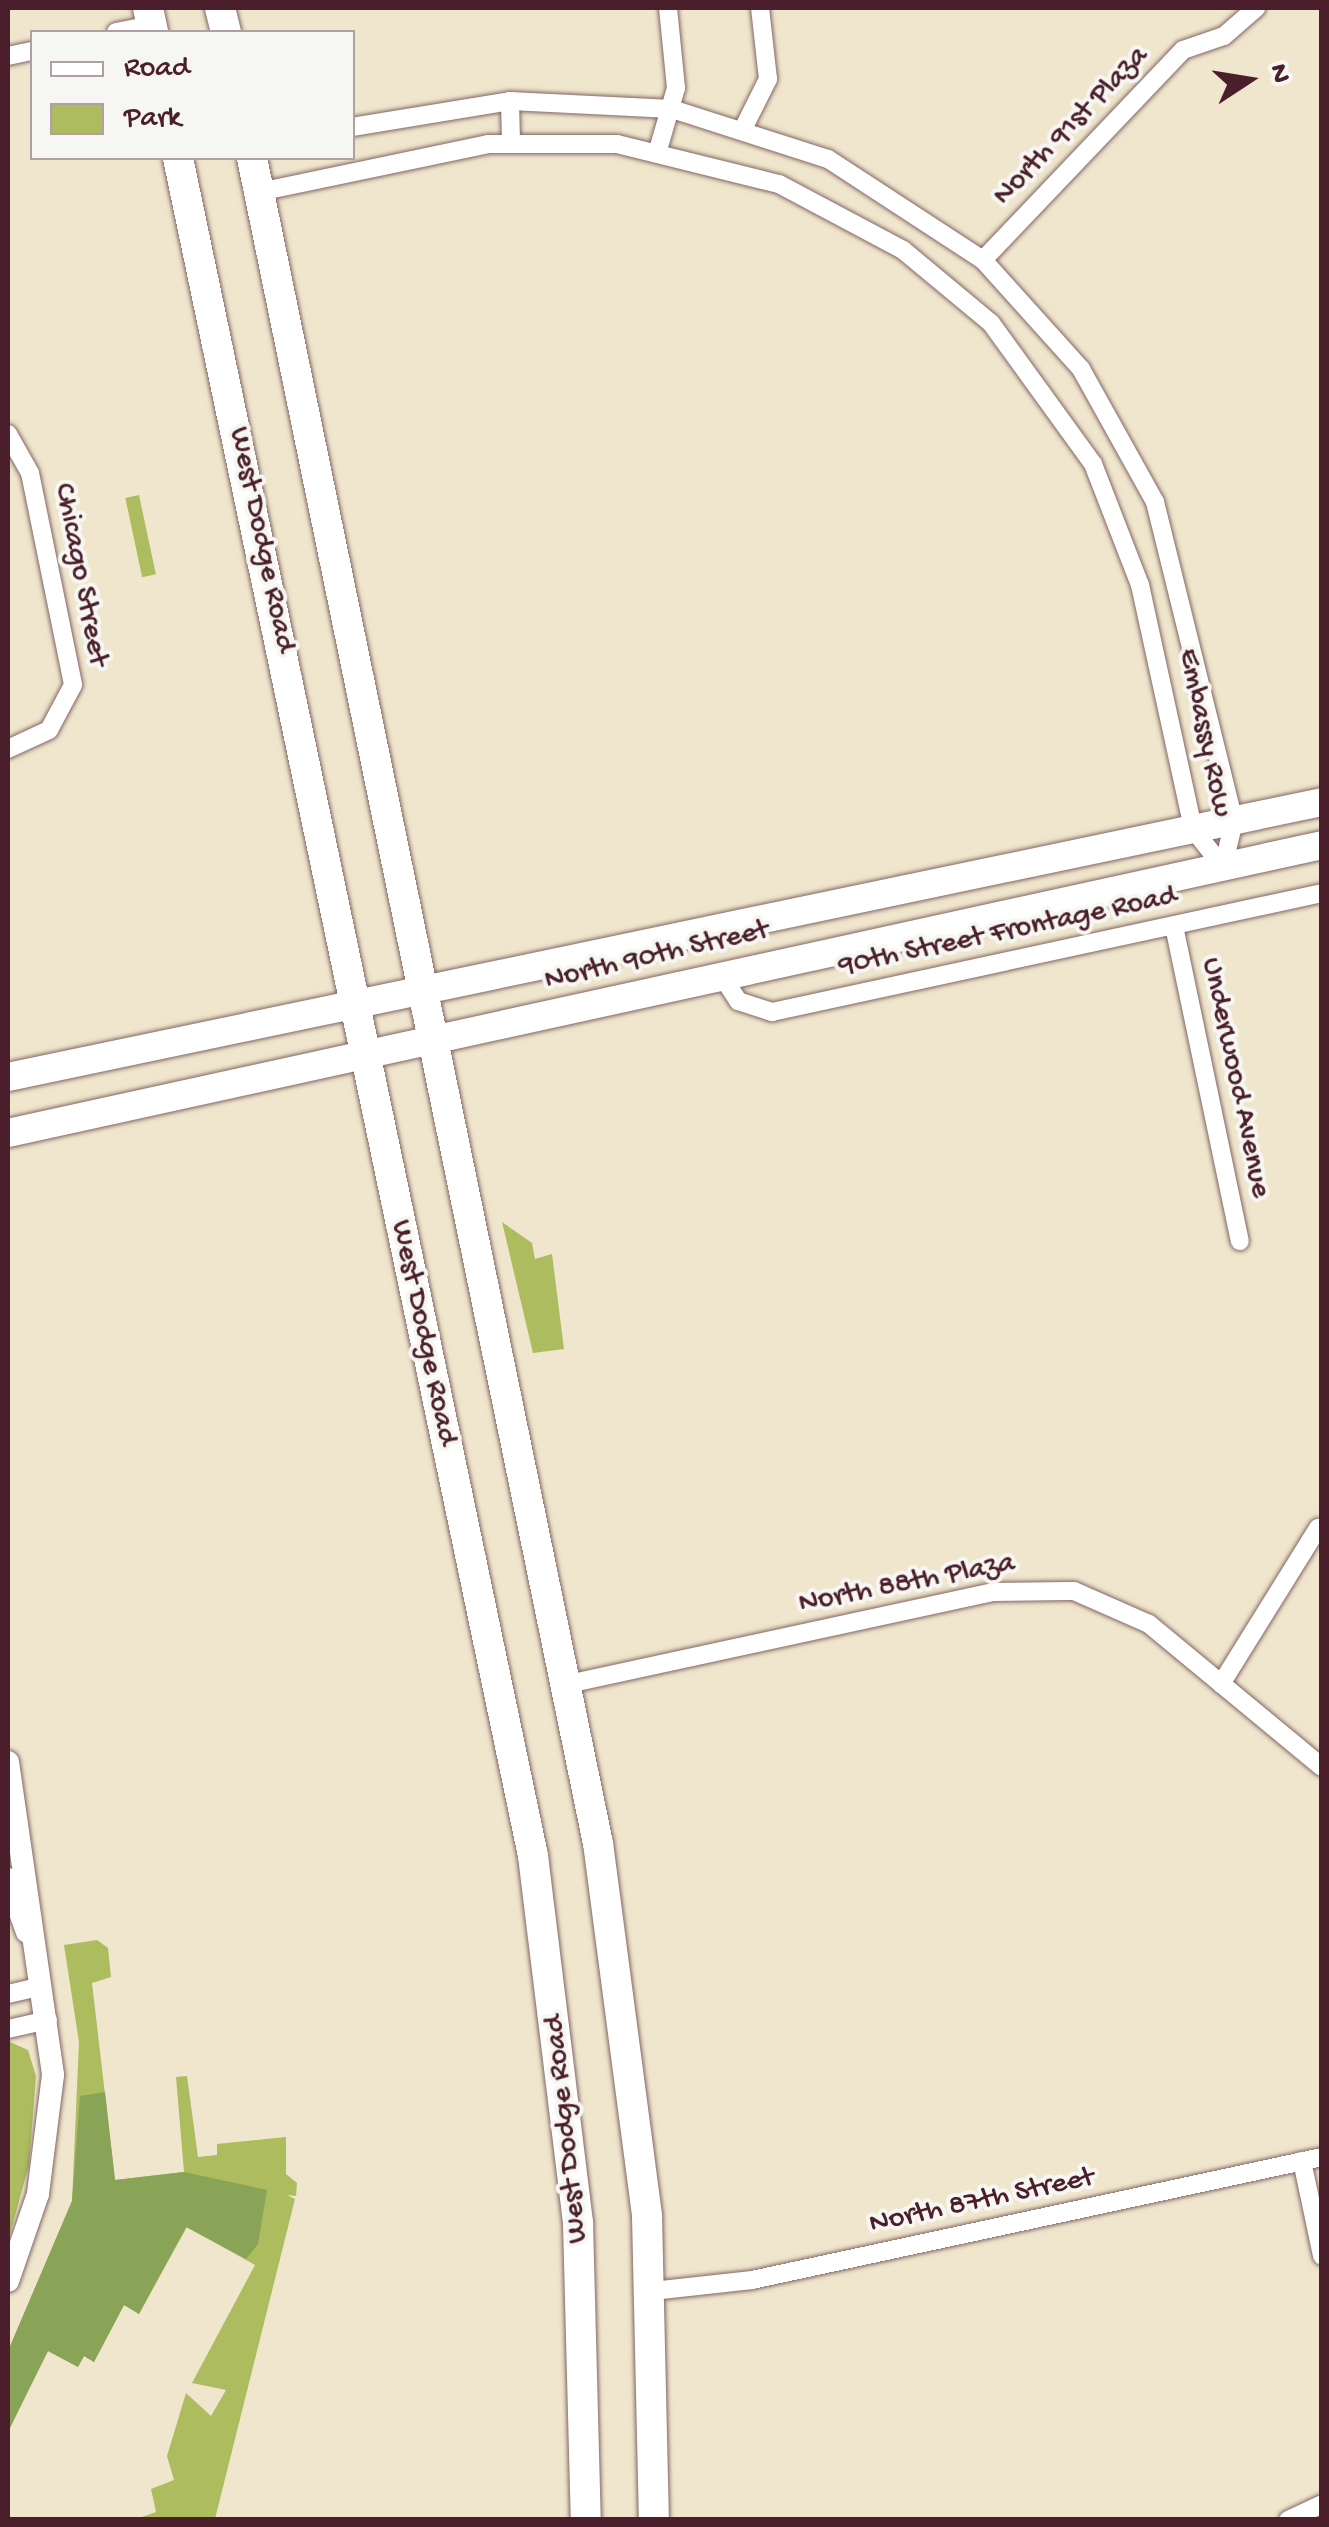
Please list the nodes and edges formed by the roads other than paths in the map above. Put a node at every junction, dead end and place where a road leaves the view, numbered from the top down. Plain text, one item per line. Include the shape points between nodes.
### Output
1 (668, 8) edge
2 (760, 8) edge
3 (1256, 8) edge
4 (151, 22) edge
5 (123, 30) edge
6 (510, 100) junction
7 (672, 109) junction
8 (355, 126) edge
9 (744, 127) junction
10 (510, 142) junction
11 (658, 150) junction
12 (178, 160) edge
13 (252, 160) edge
14 (259, 192) junction
15 (984, 260) junction
16 (10, 436) edge
17 (8, 749) edge
18 (1322, 802) edge
19 (1234, 821) junction
20 (1194, 829) junction
21 (1322, 845) edge
22 (1223, 866) junction
23 (1322, 893) edge
24 (1174, 926) junction
25 (722, 976) junction
26 (425, 986) junction
27 (357, 1000) junction
28 (435, 1041) junction
29 (367, 1056) junction
30 (8, 1077) edge
31 (8, 1133) edge
32 (1240, 1241) dead end
33 (1318, 1528) dead end
34 (568, 1684) junction
35 (1221, 1684) junction
36 (8, 1762) edge
37 (1322, 1768) edge
38 (8, 1879) edge
39 (32, 1941) junction
40 (42, 1986) junction
41 (8, 1994) edge
42 (48, 2020) junction
43 (8, 2028) edge
44 (1322, 2157) edge
45 (1302, 2161) junction
46 (1322, 2256) edge
47 (8, 2281) edge
48 (652, 2292) junction
49 (586, 2461) junction
50 (1322, 2504) edge
51 (586, 2520) edge
52 (602, 2520) edge
53 (654, 2520) edge
54 (1288, 2520) edge

1 - 7 street
2 - 9 street via 768,79
3 - 15 street, North 91st Plaza via 1224,36 1183,50
4 - 5 street
6 - 7 street, Embassy Row
6 - 8 street, Embassy Row
6 - 10 street
7 - 9 street, Embassy Row
7 - 11 street
9 - 15 street, Embassy Row via 871,181
10 - 11 street, Embassy Row
10 - 14 street, Embassy Row
11 - 20 street, Embassy Row via 779,184 884,238 960,294 1046,389 1128,544
12 - 27 highway, West Dodge Road
13 - 14 highway
14 - 26 highway
15 - 19 street, Embassy Row via 1081,368 1156,502
16 - 17 street, Chicago Street via 30,473 74,674 56,723
18 - 19 main road, North 90th Street
19 - 20 main road, North 90th Street
19 - 22 street, Embassy Row
20 - 22 street, Embassy Row
20 - 26 main road, North 90th Street
21 - 22 main road, North 90th Street
22 - 25 main road, North 90th Street
23 - 24 street, 90th Street Frontage Road
24 - 25 street, 90th Street Frontage Road via 772,1012 738,1001
24 - 32 street, Underwood Avenue
25 - 28 main road, North 90th Street
26 - 27 main road, North 90th Street
26 - 28 highway
27 - 29 highway, West Dodge Road
27 - 30 main road, North 90th Street
28 - 29 main road, North 90th Street
28 - 34 highway
29 - 31 main road, North 90th Street
29 - 49 highway, West Dodge Road via 536,1874 574,2171
33 - 35 street
34 - 35 street, North 88th Plaza via 1024,1589 1074,1592 1126,1609
34 - 48 highway via 630,2045
35 - 37 street, North 88th Plaza
36 - 39 street
38 - 39 street
39 - 40 street
40 - 41 street
40 - 42 street
42 - 43 street
42 - 47 street via 48,2148
44 - 45 street, North 87th Street
45 - 46 street
45 - 48 street, North 87th Street via 752,2280
48 - 53 highway
49 - 51 highway, West Dodge Road
49 - 52 highway
50 - 54 street

